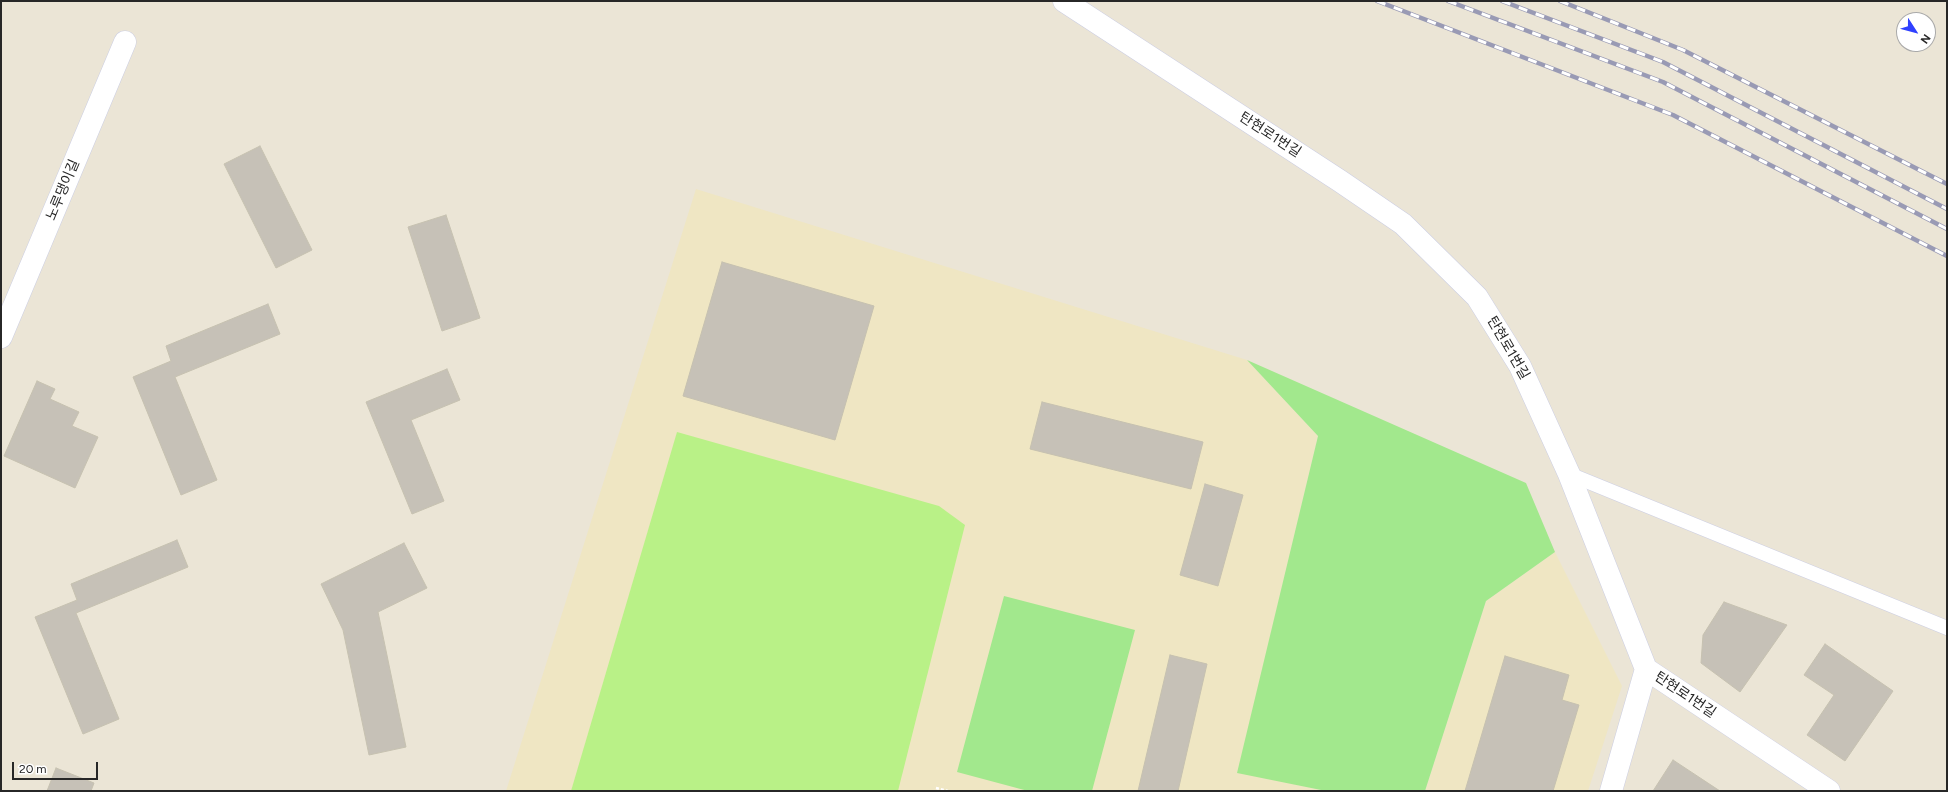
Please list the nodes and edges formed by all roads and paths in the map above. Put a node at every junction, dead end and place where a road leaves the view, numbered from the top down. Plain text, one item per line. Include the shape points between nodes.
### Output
1 (1064, 1) edge
2 (125, 42) dead end
3 (1, 337) edge
4 (1569, 474) junction
5 (1947, 628) edge
6 (1646, 669) junction
7 (936, 788) dead end
8 (948, 791) edge
9 (1611, 791) edge
10 (1829, 791) edge

1 - 4 street, 탄현로1번길 via 1403,224 1477,297 1520,366
2 - 3 street, 노루댕이길
4 - 5 lane
4 - 6 street, 탄현로1번길
6 - 9 street
6 - 10 street, 탄현로1번길
7 - 8 path

